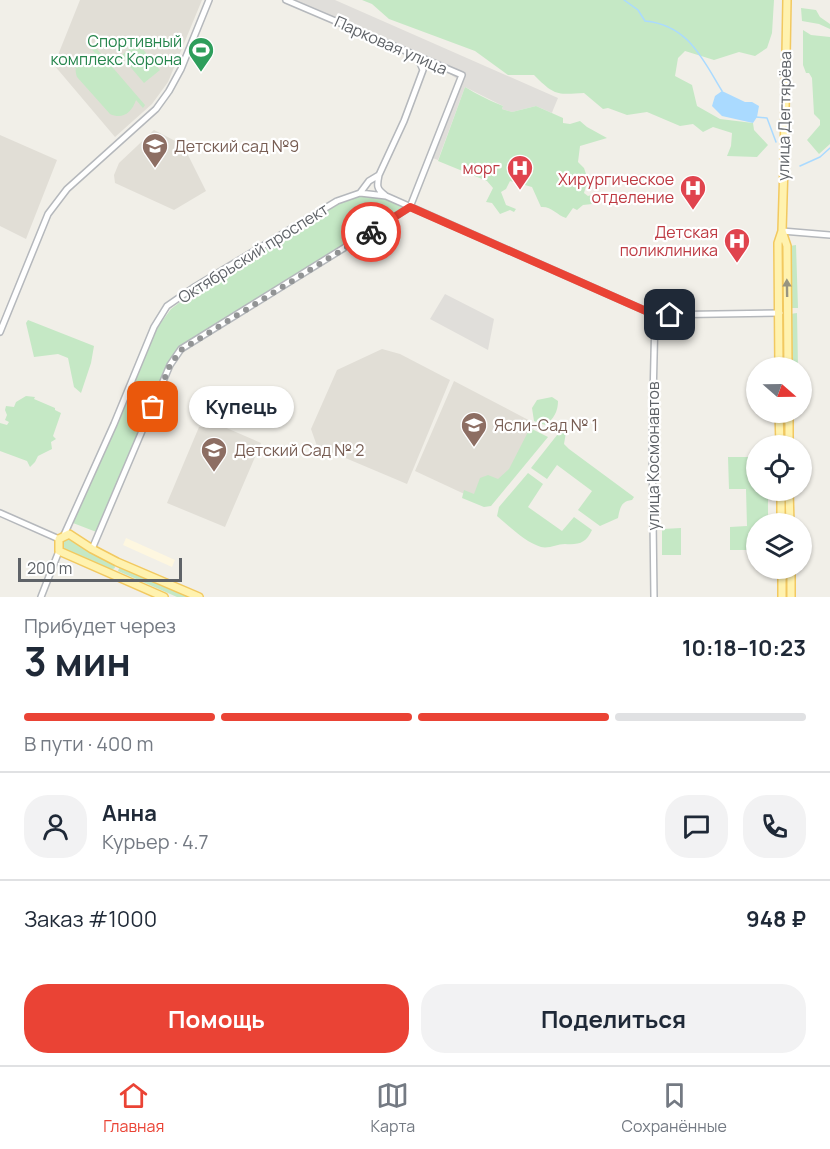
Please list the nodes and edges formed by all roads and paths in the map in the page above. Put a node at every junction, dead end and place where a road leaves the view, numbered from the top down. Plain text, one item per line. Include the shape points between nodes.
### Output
1 (209, 0) edge
2 (286, 0) edge
3 (787, 0) edge
4 (416, 54) junction
5 (379, 175) junction
6 (360, 193) junction
7 (386, 196) junction
8 (410, 207) junction
9 (782, 231) junction
10 (830, 235) edge
11 (788, 312) junction
12 (778, 314) junction
13 (655, 315) junction
14 (0, 332) edge
15 (779, 357) edge
16 (788, 357) edge
17 (0, 513) edge
18 (62, 537) junction
19 (92, 549) junction
20 (59, 551) junction
21 (117, 562) junction
22 (112, 574) junction
23 (782, 579) edge
24 (791, 579) edge
25 (41, 597) edge
26 (164, 597) edge
27 (199, 597) edge
28 (654, 597) edge
29 (782, 597) edge
30 (791, 597) edge

1 - 14 street via 181,69 156,109 67,189 48,214
2 - 4 street, Парковая улица
3 - 9 main road, улица Дегтярёва
4 - 5 street, Октябрьский проспект via 423,70
4 - 8 street, Парковая улица via 462,75
5 - 6 street, Октябрьский проспект
5 - 7 street via 377,185
6 - 7 street
6 - 18 street, Октябрьский проспект via 338,201 167,306 154,327
7 - 8 street
8 - 13 street
8 - 19 street via 181,350 170,365
9 - 10 street
11 -> 9 main road, улица Дегтярёва via 787,246
9 - 12 main road, улица Дегтярёва via 778,243
11 - 12 street
11 - 16 main road, улица Дегтярёва
12 - 13 street
12 - 15 main road, улица Дегтярёва
13 - 28 street, улица Космонавтов
17 - 18 street
18 - 19 main road via 69,534
18 - 20 main road
19 - 21 main road
20 - 22 main road
20 - 25 street
21 - 22 main road
21 - 27 main road
22 - 26 main road
23 - 29 main road
24 - 30 main road

